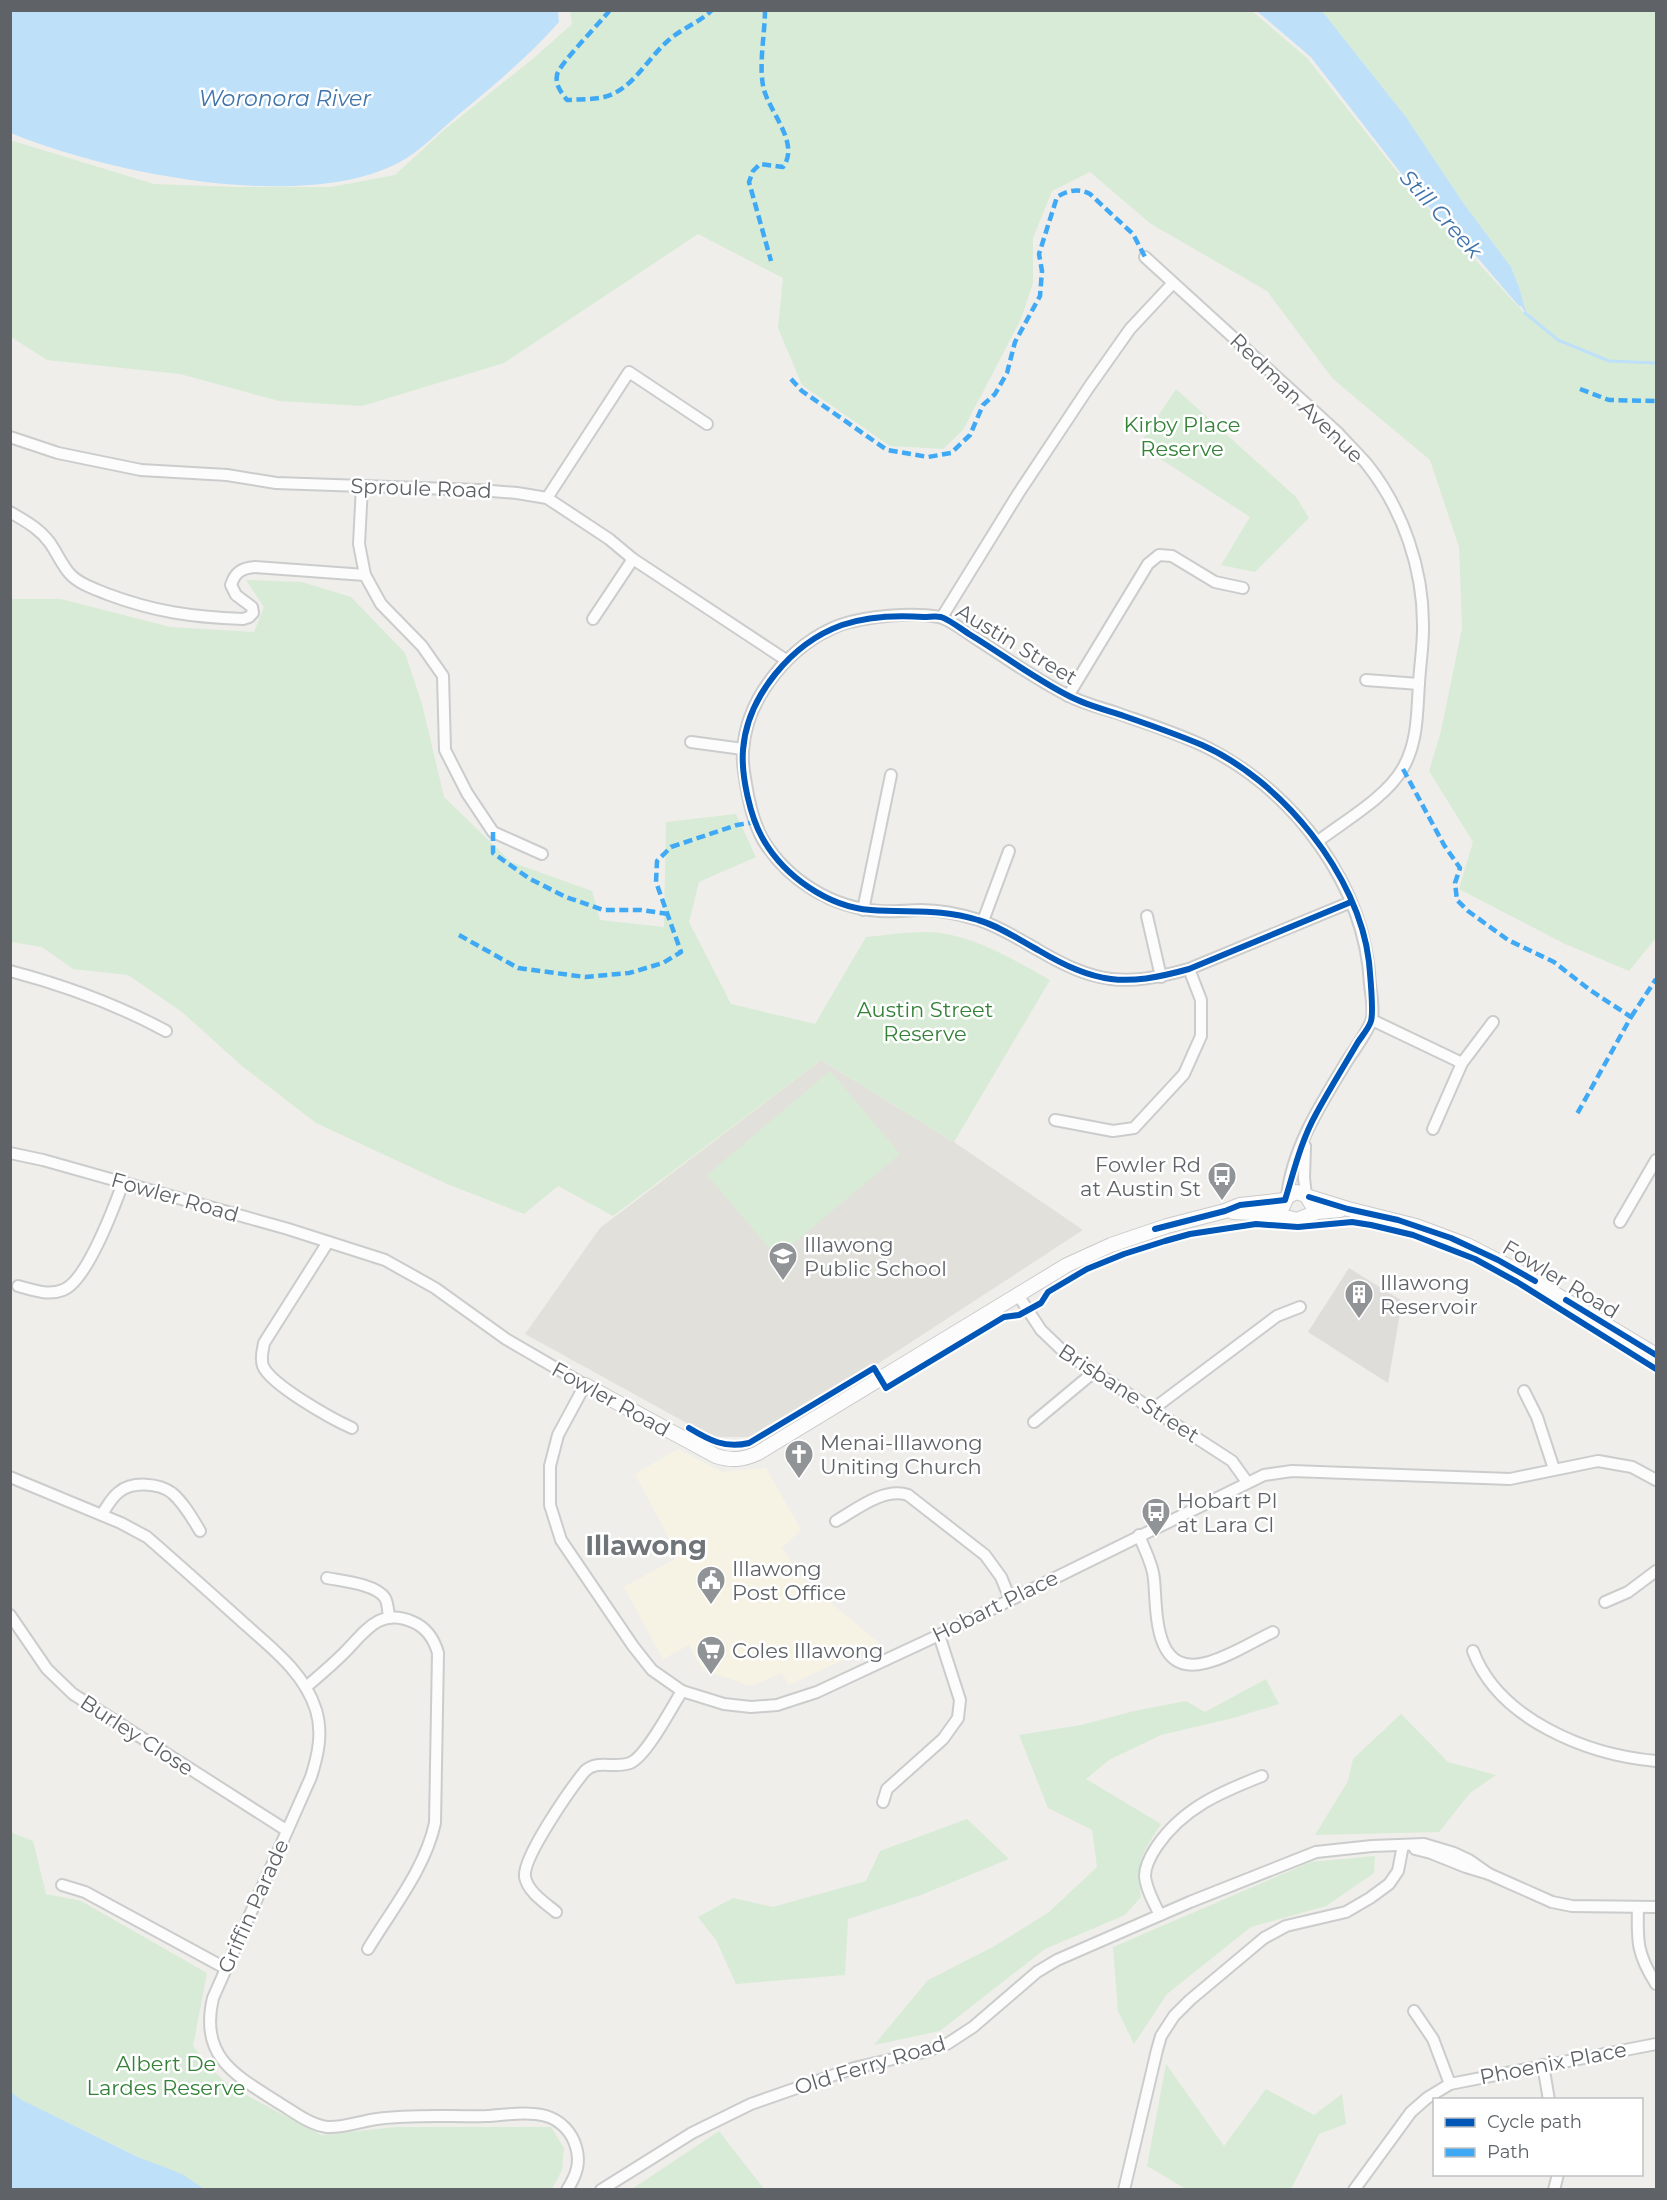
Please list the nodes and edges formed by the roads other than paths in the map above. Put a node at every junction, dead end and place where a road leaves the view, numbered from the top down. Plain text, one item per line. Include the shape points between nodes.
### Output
1 (1145, 257) dead end
2 (1173, 283) junction
3 (707, 424) dead end
4 (10, 437) edge
5 (362, 486) junction
6 (547, 498) junction
7 (10, 512) edge
8 (633, 559) junction
9 (365, 575) junction
10 (1243, 588) dead end
11 (942, 617) junction
12 (593, 619) dead end
13 (786, 660) junction
14 (1366, 680) dead end
15 (1419, 684) junction
16 (1068, 696) junction
17 (691, 742) dead end
18 (743, 749) junction
19 (891, 775) dead end
20 (1317, 842) junction
21 (1009, 851) dead end
22 (542, 854) dead end
23 (1351, 902) junction
24 (863, 910) junction
25 (1147, 916) dead end
26 (983, 921) junction
27 (1189, 969) junction
28 (10, 971) edge
29 (1161, 977) junction
30 (1372, 1020) junction
31 (1493, 1022) dead end
32 (166, 1031) dead end
33 (1462, 1063) junction
34 (1055, 1120) dead end
35 (1433, 1129) dead end
36 (1305, 1140) junction
37 (10, 1153) edge
38 (1656, 1160) edge
39 (123, 1183) junction
40 (1308, 1196) junction
41 (1286, 1198) junction
42 (1348, 1209) junction
43 (1225, 1211) junction
44 (1307, 1217) junction
45 (1290, 1218) junction
46 (1620, 1222) dead end
47 (328, 1242) junction
48 (18, 1286) dead end
49 (1018, 1295) junction
50 (1300, 1306) dead end
51 (1656, 1355) edge
52 (1094, 1372) junction
53 (585, 1385) junction
54 (1524, 1391) dead end
55 (1153, 1409) junction
56 (1034, 1422) dead end
57 (352, 1428) dead end
58 (1554, 1469) junction
59 (10, 1477) edge
60 (1656, 1480) edge
61 (1247, 1482) junction
62 (102, 1514) junction
63 (836, 1521) dead end
64 (200, 1531) dead end
65 (1139, 1535) junction
66 (1656, 1571) edge
67 (327, 1578) dead end
68 (1010, 1599) junction
69 (1605, 1602) dead end
70 (10, 1615) edge
71 (388, 1617) junction
72 (1273, 1632) dead end
73 (939, 1635) junction
74 (1473, 1651) dead end
75 (306, 1687) junction
76 (682, 1691) junction
77 (1656, 1761) edge
78 (1262, 1776) dead end
79 (883, 1802) dead end
80 (286, 1830) junction
81 (1403, 1845) junction
82 (62, 1885) dead end
83 (1638, 1907) junction
84 (1656, 1907) edge
85 (556, 1911) dead end
86 (1160, 1915) junction
87 (368, 1949) dead end
88 (225, 1968) junction
89 (1656, 1984) edge
90 (1414, 2011) dead end
91 (1656, 2044) edge
92 (1543, 2065) junction
93 (1450, 2084) junction
94 (1550, 2098) edge
95 (567, 2190) edge
96 (601, 2190) edge
97 (1124, 2190) edge
98 (1354, 2190) edge

1 - 2 street, Redman Avenue
2 - 11 street via 1130,329 1089,387
2 - 15 street, Redman Avenue via 1338,433 1388,495 1417,569 1423,627
3 - 6 street via 629,372
4 - 5 street, Sproule Road via 58,453 141,470 227,475 276,483
5 - 6 street, Sproule Road via 479,490
5 - 9 street via 359,544
6 - 8 street, Sproule Road
7 - 9 street via 37,528 71,575 81,582 165,612 194,617 249,617 252,607 236,595 231,585 242,568
8 - 12 street
8 - 13 street, Sproule Road
9 - 22 street via 381,604 422,646 443,676 445,750 467,793 493,832
10 - 16 street via 1215,582 1172,556 1159,555 1149,564
11 - 13 street, Austin Street via 889,615 840,625
11 - 16 street, Austin Street
13 - 18 street, Austin Street via 756,704
14 - 15 street
15 - 20 street, Redman Avenue via 1416,732 1402,769 1386,790
16 - 20 street, Austin Street via 1207,748 1249,773 1282,800
17 - 18 street
18 - 24 street, Austin Street via 748,795 763,840 799,880 841,904
19 - 24 street
20 - 23 street, Austin Street
21 - 26 street
23 - 27 street, Austin Street
23 - 30 street, Austin Street via 1369,960
24 - 26 street, Austin Street via 924,910
25 - 29 street
26 - 29 street, Austin Street via 1086,974 1132,981
27 - 29 street, Austin Street
27 - 34 street via 1201,1000 1201,1036 1184,1074 1134,1128 1113,1131
28 - 32 street via 96,1000
30 - 33 street
30 - 36 street via 1313,1119
31 - 33 street
33 - 35 street
36 - 40 street via 1304,1178
36 - 41 street
37 - 39 street, Fowler Road
38 - 46 street
39 - 47 street, Fowler Road
39 - 48 street via 98,1242 70,1287 46,1293
40 - 41 street via 1296,1192
40 - 42 street, Fowler Road
40 - 44 street via 1312,1208
41 - 43 street, Fowler Road
41 - 45 street via 1283,1209
42 - 44 street, Fowler Road via 1327,1210
42 - 51 street, Fowler Road via 1416,1226 1467,1245
43 - 45 street, Fowler Road
43 - 49 street, Fowler Road via 1111,1245 1067,1265
44 - 45 street
47 - 53 street, Fowler Road via 402,1269 497,1334
47 - 57 street via 264,1342 262,1365 270,1377
49 - 52 street, Brisbane Street via 1048,1339
49 - 53 street, Fowler Road via 758,1453 740,1460 710,1454
50 - 55 street via 1277,1316
52 - 55 street, Brisbane Street
52 - 56 street
53 - 76 street, Hobart Place via 562,1426 552,1455 549,1490 554,1519 572,1558 642,1659
54 - 58 street
55 - 61 street, Brisbane Street via 1232,1461
58 - 60 street, Hobart Place via 1610,1462 1632,1467
58 - 61 street, Hobart Place via 1500,1479 1292,1471
59 - 62 street, Griffin Parade
61 - 65 street, Hobart Place
62 - 64 street via 122,1489 157,1486 171,1492
62 - 75 street, Griffin Parade via 147,1537 285,1660
63 - 68 street via 883,1496 897,1492 908,1495 985,1556 1001,1577
65 - 68 street, Hobart Place
65 - 72 street via 1154,1577 1162,1645 1176,1660 1208,1662
66 - 69 street via 1628,1592
67 - 71 street via 380,1593 385,1598
68 - 73 street, Hobart Place
70 - 80 street, Burley Close via 41,1662 73,1694
71 - 75 street via 361,1633
71 - 87 street via 410,1620 424,1628 438,1653 435,1823 424,1857
73 - 76 street, Hobart Place via 817,1692 777,1705 724,1704
73 - 79 street via 960,1700 958,1718 943,1739 887,1789
74 - 77 street via 1496,1690 1546,1727 1605,1752
75 - 80 street, Griffin Parade via 318,1721 319,1748
76 - 85 street via 639,1758 626,1764 596,1764 585,1771 535,1846 525,1876 535,1894
78 - 86 street via 1211,1797 1169,1830 1149,1858 1145,1875
80 - 88 street, Griffin Parade
81 - 83 street, Old Ferry Road via 1443,1848 1490,1874 1563,1905
81 - 86 street, Old Ferry Road via 1316,1852
81 - 97 street via 1394,1878 1380,1891 1346,1912 1275,1931 1174,2016 1161,2036
82 - 88 street via 85,1892
83 - 84 street, Old Ferry Road
83 - 89 street via 1640,1955
86 - 96 street, Old Ferry Road via 1046,1966 973,2027 937,2049 854,2068 751,2104 692,2133
88 - 95 street, Griffin Parade via 211,2007 211,2038 225,2064 243,2081 306,2119 327,2127 394,2117 545,2116 567,2129 578,2150 577,2171
90 - 93 street via 1433,2039
91 - 92 street, Phoenix Place
92 - 93 street, Phoenix Place
92 - 94 street
93 - 98 street, Phoenix Place via 1411,2112

